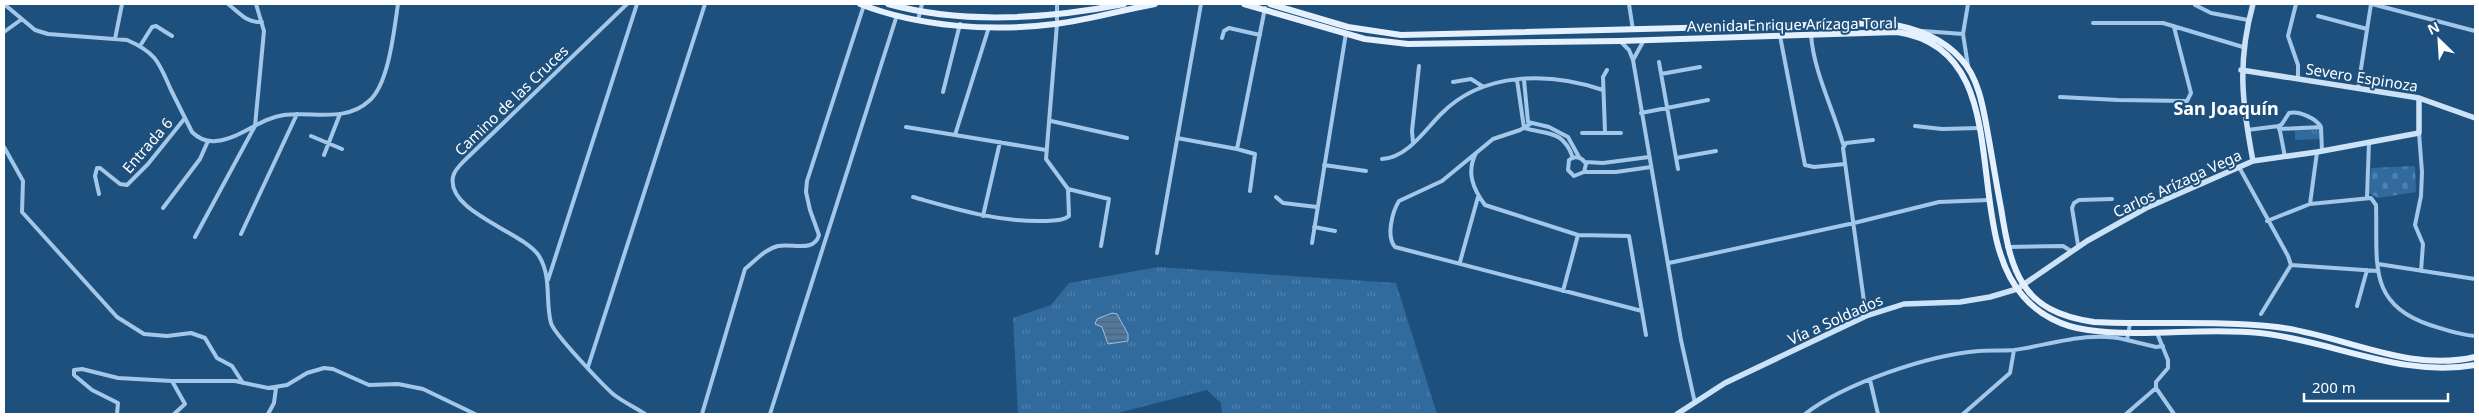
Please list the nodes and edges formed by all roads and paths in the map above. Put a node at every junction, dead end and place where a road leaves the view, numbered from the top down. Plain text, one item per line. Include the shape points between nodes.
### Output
1 (4, 4) edge
2 (122, 4) edge
3 (228, 4) edge
4 (256, 4) edge
5 (398, 4) edge
6 (627, 4) edge
7 (637, 4) edge
8 (705, 4) edge
9 (888, 4) edge
10 (922, 4) edge
11 (1057, 4) edge
12 (1124, 4) edge
13 (1155, 4) edge
14 (1201, 4) edge
15 (1244, 4) edge
16 (1629, 4) edge
17 (1968, 4) edge
18 (2253, 4) edge
19 (2296, 4) edge
20 (2372, 4) edge
21 (862, 5) edge
22 (2195, 5) dead end
23 (1268, 6) edge
24 (919, 12) junction
25 (897, 15) junction
26 (1057, 15) junction
27 (2318, 16) dead end
28 (22, 19) junction
29 (918, 20) junction
30 (2248, 20) junction
31 (262, 22) junction
32 (2093, 23) dead end
33 (960, 24) junction
34 (1058, 24) junction
35 (1821, 25) junction
36 (989, 27) junction
37 (2174, 27) junction
38 (2367, 29) junction
39 (1347, 30) junction
40 (1633, 30) junction
41 (1920, 31) junction
42 (2475, 31) edge
43 (4, 32) edge
44 (1820, 34) junction
45 (1963, 34) junction
46 (1260, 35) junction
47 (1812, 35) junction
48 (172, 36) dead end
49 (1780, 36) junction
50 (1222, 38) dead end
51 (116, 39) junction
52 (1644, 40) junction
53 (1620, 41) junction
54 (140, 46) junction
55 (2243, 48) junction
56 (1633, 60) junction
57 (1659, 62) dead end
58 (1419, 66) dead end
59 (1700, 67) dead end
60 (1969, 69) junction
61 (1607, 70) dead end
62 (2241, 70) junction
63 (1661, 74) junction
64 (2298, 79) junction
65 (1517, 80) junction
66 (1524, 80) junction
67 (1453, 82) dead end
68 (1482, 86) junction
69 (2358, 88) junction
70 (1603, 90) junction
71 (943, 92) dead end
72 (2060, 97) dead end
73 (2419, 98) junction
74 (1708, 100) dead end
75 (1668, 108) junction
76 (1641, 113) junction
77 (297, 114) junction
78 (340, 114) junction
79 (185, 118) junction
80 (2475, 118) edge
81 (1051, 121) junction
82 (1530, 124) junction
83 (255, 126) junction
84 (1915, 126) dead end
85 (906, 127) dead end
86 (2279, 127) junction
87 (2321, 127) junction
88 (1524, 128) junction
89 (1979, 128) junction
90 (2247, 130) junction
91 (1605, 132) junction
92 (1582, 133) dead end
93 (1621, 133) dead end
94 (2419, 133) junction
95 (955, 135) junction
96 (311, 136) dead end
97 (1127, 138) dead end
98 (1177, 138) junction
99 (1873, 140) dead end
100 (208, 142) junction
101 (1000, 142) junction
102 (1413, 142) junction
103 (2369, 142) junction
104 (329, 143) junction
105 (1843, 144) junction
106 (4, 147) edge
107 (342, 149) dead end
108 (1046, 150) junction
109 (1237, 150) junction
110 (1477, 151) junction
111 (1716, 151) dead end
112 (2319, 151) junction
113 (324, 155) dead end
114 (1649, 157) junction
115 (2285, 157) junction
116 (1576, 158) junction
117 (1676, 158) junction
118 (1382, 159) dead end
119 (2253, 161) junction
120 (1585, 162) junction
121 (1845, 164) junction
122 (1324, 165) junction
123 (1651, 167) junction
124 (2239, 167) junction
125 (1678, 169) dead end
126 (1366, 171) dead end
127 (1584, 172) junction
128 (1068, 190) junction
129 (1250, 191) dead end
130 (99, 194) dead end
131 (1478, 196) junction
132 (913, 197) dead end
133 (1276, 197) dead end
134 (2367, 197) junction
135 (2112, 199) dead end
136 (1990, 200) junction
137 (2310, 204) junction
138 (1317, 207) junction
139 (163, 208) dead end
140 (983, 216) junction
141 (2267, 220) junction
142 (1854, 223) junction
143 (1314, 227) junction
144 (1335, 231) dead end
145 (241, 234) dead end
146 (1578, 235) junction
147 (195, 237) dead end
148 (1312, 243) dead end
149 (2078, 245) junction
150 (1101, 246) dead end
151 (2007, 247) junction
152 (2071, 251) junction
153 (1157, 253) dead end
154 (1460, 262) junction
155 (1668, 263) junction
156 (2378, 264) junction
157 (2291, 265) junction
158 (2366, 270) junction
159 (2378, 271) junction
160 (2421, 271) junction
161 (2475, 279) edge
162 (548, 280) junction
163 (2024, 285) junction
164 (2017, 289) junction
165 (1563, 291) junction
166 (2356, 306) dead end
167 (1642, 311) junction
168 (2262, 314) dead end
169 (1866, 316) junction
170 (2130, 324) junction
171 (2129, 332) junction
172 (2157, 333) junction
173 (1646, 335) dead end
174 (2475, 336) edge
175 (2127, 340) junction
176 (2163, 346) junction
177 (2014, 350) junction
178 (2475, 357) edge
179 (2475, 365) edge
180 (588, 367) junction
181 (1870, 380) junction
182 (172, 381) junction
183 (243, 383) junction
184 (276, 388) junction
185 (2156, 388) junction
186 (1695, 403) junction
187 (117, 414) edge
188 (174, 414) edge
189 (268, 414) edge
190 (475, 414) edge
191 (645, 414) edge
192 (702, 414) edge
193 (770, 414) edge
194 (1677, 414) edge
195 (1805, 414) edge
196 (1878, 414) edge
197 (1964, 414) edge
198 (2126, 414) edge
199 (2174, 414) edge

1 - 28 street
2 - 51 street
3 - 31 street via 244,18 254,23
4 - 31 street
5 - 78 street via 380,88 359,108
6 - 162 street, Camino de las Cruces via 453,175 454,188 462,200 490,223 532,247 540,257
7 - 162 street
8 - 180 street
9 - 24 main road
10 - 24 street
11 - 26 street
12 - 26 main road
13 - 34 main road
14 - 98 street
15 - 23 main road, Avenida Enrique Arízaga Toral
16 - 40 street
17 - 45 street
18 - 30 street
19 - 64 street via 2288,36 2298,65
20 - 38 street
20 - 42 street
21 - 25 main road
21 - 192 street via 806,181 818,240 810,246 777,246 745,269
22 - 30 street via 2211,13
23 - 39 main road, Avenida Enrique Arízaga Toral
23 - 46 street
24 - 26 main road via 1000,18
24 - 29 street
25 - 29 main road
25 - 193 street
26 - 34 street
27 - 38 street
28 - 43 street
28 - 51 street via 35,30 48,34
29 - 33 main road
30 - 55 street
31 - 83 street via 264,31
32 - 37 street via 2163,23
33 - 36 main road
33 - 71 street
34 - 36 main road
34 - 81 street
35 - 40 main road, Avenida Enrique Arízaga Toral
35 - 41 main road, Avenida Enrique Arízaga Toral via 1884,23
35 - 44 main road
36 - 95 street
37 - 55 street
37 - 72 street via 2191,93 2187,101
38 - 69 street
39 - 40 main road, Avenida Enrique Arízaga Toral via 1401,35
39 - 53 main road, Avenida Enrique Arízaga Toral via 1380,42 1408,44
39 - 122 street
41 - 45 street
41 - 60 main road, Avenida Enrique Arízaga Toral via 1944,44
44 - 47 main road, Avenida Enrique Arízaga Toral
44 - 89 main road, Avenida Enrique Arízaga Toral via 1897,32 1936,45 1949,56 1968,83
45 - 60 street
46 - 50 street via 1229,28
46 - 109 street
47 - 49 main road, Avenida Enrique Arízaga Toral
47 - 105 street via 1812,51
48 - 54 street via 156,26 152,27
49 - 52 main road, Avenida Enrique Arízaga Toral
49 - 121 street via 1805,164 1814,167
51 - 54 street
52 - 53 main road, Avenida Enrique Arízaga Toral
52 - 56 street
53 - 56 street
54 - 79 street via 162,67
55 - 62 street
56 - 76 street
57 - 63 street
58 - 102 street
59 - 63 street
60 - 151 main road, Avenida Enrique Arízaga Toral via 1985,117
61 - 70 street via 1603,77
62 - 64 street, Severo Espinoza
62 - 90 street
63 - 75 street
64 - 69 street, Severo Espinoza
65 - 66 street
65 - 68 street
65 - 88 street
66 - 70 street via 1561,79
66 - 82 street
67 - 68 street via 1471,79
68 - 102 street via 1456,101
69 - 73 street, Severo Espinoza
70 - 91 street
73 - 80 street, Severo Espinoza
73 - 94 street
74 - 75 street
75 - 76 street
75 - 117 street
76 - 114 street
77 - 78 street
77 - 83 street via 282,115
77 - 145 street
78 - 104 street
79 - 100 street via 192,132
79 - 130 street, Entrada 6 via 127,185 120,184 97,168 95,176
81 - 97 street
81 - 108 street
82 - 88 street
82 - 116 street via 1549,127 1568,136 1574,144
83 - 100 street via 226,139
83 - 147 street
84 - 89 street
85 - 95 street
86 - 87 street
86 - 87 street via 2289,113 2294,112 2317,120
86 - 90 street
86 - 115 street
87 - 112 street
88 - 110 street via 1493,139
88 - 116 street via 1559,137
89 - 136 main road, Avenida Enrique Arízaga Toral
90 - 119 street
91 - 92 street
91 - 93 street
94 - 103 street, Carlos Arízaga Vega
94 - 160 street via 2422,172 2415,225 2423,244
95 - 101 street
96 - 104 street
98 - 109 street
98 - 153 street
99 - 105 street
100 - 139 street via 200,159
101 - 108 street
101 - 140 street
102 - 118 street via 1395,156
103 - 112 street, Carlos Arízaga Vega
103 - 134 street
104 - 107 street
104 - 113 street
105 - 121 street
106 - 183 street via 23,181 22,212 117,317 144,334 168,336 191,333 205,338 217,358 232,366
108 - 128 street via 1048,164
109 - 129 street via 1255,154
110 - 131 street via 1470,167
110 - 154 street via 1442,181 1399,202 1392,226 1390,240 1395,247
111 - 117 street
112 - 115 street, Carlos Arízaga Vega
112 - 137 street
114 - 120 street
114 - 123 street
115 - 119 street, Carlos Arízaga Vega
116 - 120 street
116 - 127 street via 1567,165 1569,173 1577,176
117 - 125 street
119 - 124 street, Carlos Arízaga Vega
120 - 127 street
121 - 142 street
122 - 126 street
122 - 138 street
123 - 127 street
123 - 155 street
124 - 141 street
124 - 149 street, Carlos Arízaga Vega via 2146,208
128 - 140 street via 1070,213 1067,218 1019,222
128 - 150 street via 1109,199
131 - 146 street via 1485,205
131 - 154 street
132 - 140 street
133 - 138 street via 1283,203
134 - 137 street
134 - 156 street via 2376,204
135 - 149 street via 2074,203
136 - 142 street via 1939,202
136 - 164 main road, Avenida Enrique Arízaga Toral via 2006,268
137 - 141 street
138 - 143 street
141 - 157 street
142 - 155 street
142 - 169 street
143 - 144 street
143 - 148 street
146 - 165 street
146 - 167 street via 1629,236
149 - 152 street, Carlos Arízaga Vega
151 - 152 street via 2063,246
151 - 163 main road, Avenida Enrique Arízaga Toral
152 - 163 street, Carlos Arízaga Vega
154 - 165 street
155 - 186 street
156 - 159 street
156 - 160 street
157 - 158 street
157 - 168 street
158 - 159 street
158 - 166 street
159 - 174 street via 2382,288 2402,314 2466,336
160 - 161 street
162 - 180 street, Camino de las Cruces via 553,329
163 - 164 street, Carlos Arízaga Vega
163 - 170 main road, Avenida Enrique Arízaga Toral via 2043,305 2063,316
164 - 169 street, Vía a Soldados via 1960,302 1904,304
164 - 171 main road, Avenida Enrique Arízaga Toral via 2033,306 2056,321 2087,330
165 - 167 street
167 - 173 street
169 - 186 street, Vía a Soldados via 1725,383
170 - 171 street
170 - 178 main road, Avenida Enrique Arízaga Toral via 2271,326 2414,360
171 - 172 main road, Avenida Enrique Arízaga Toral
171 - 175 street
172 - 176 street
172 - 179 main road, Avenida Enrique Arízaga Toral via 2257,332 2411,367
175 - 176 street
175 - 177 street via 2085,338
176 - 185 street via 2168,368 2156,382
177 - 181 street via 1980,350 1934,359
177 - 197 street via 2010,373
180 - 191 street, Camino de las Cruces via 615,395
181 - 195 street
181 - 196 street
182 - 183 street
182 - 187 street via 118,378 74,370 74,375 81,381 118,403
182 - 188 street via 184,404
183 - 184 street
184 - 189 street
184 - 190 street via 307,373 334,369 368,385 398,384 423,389
185 - 198 street
185 - 199 street
186 - 194 street, Vía a Soldados

